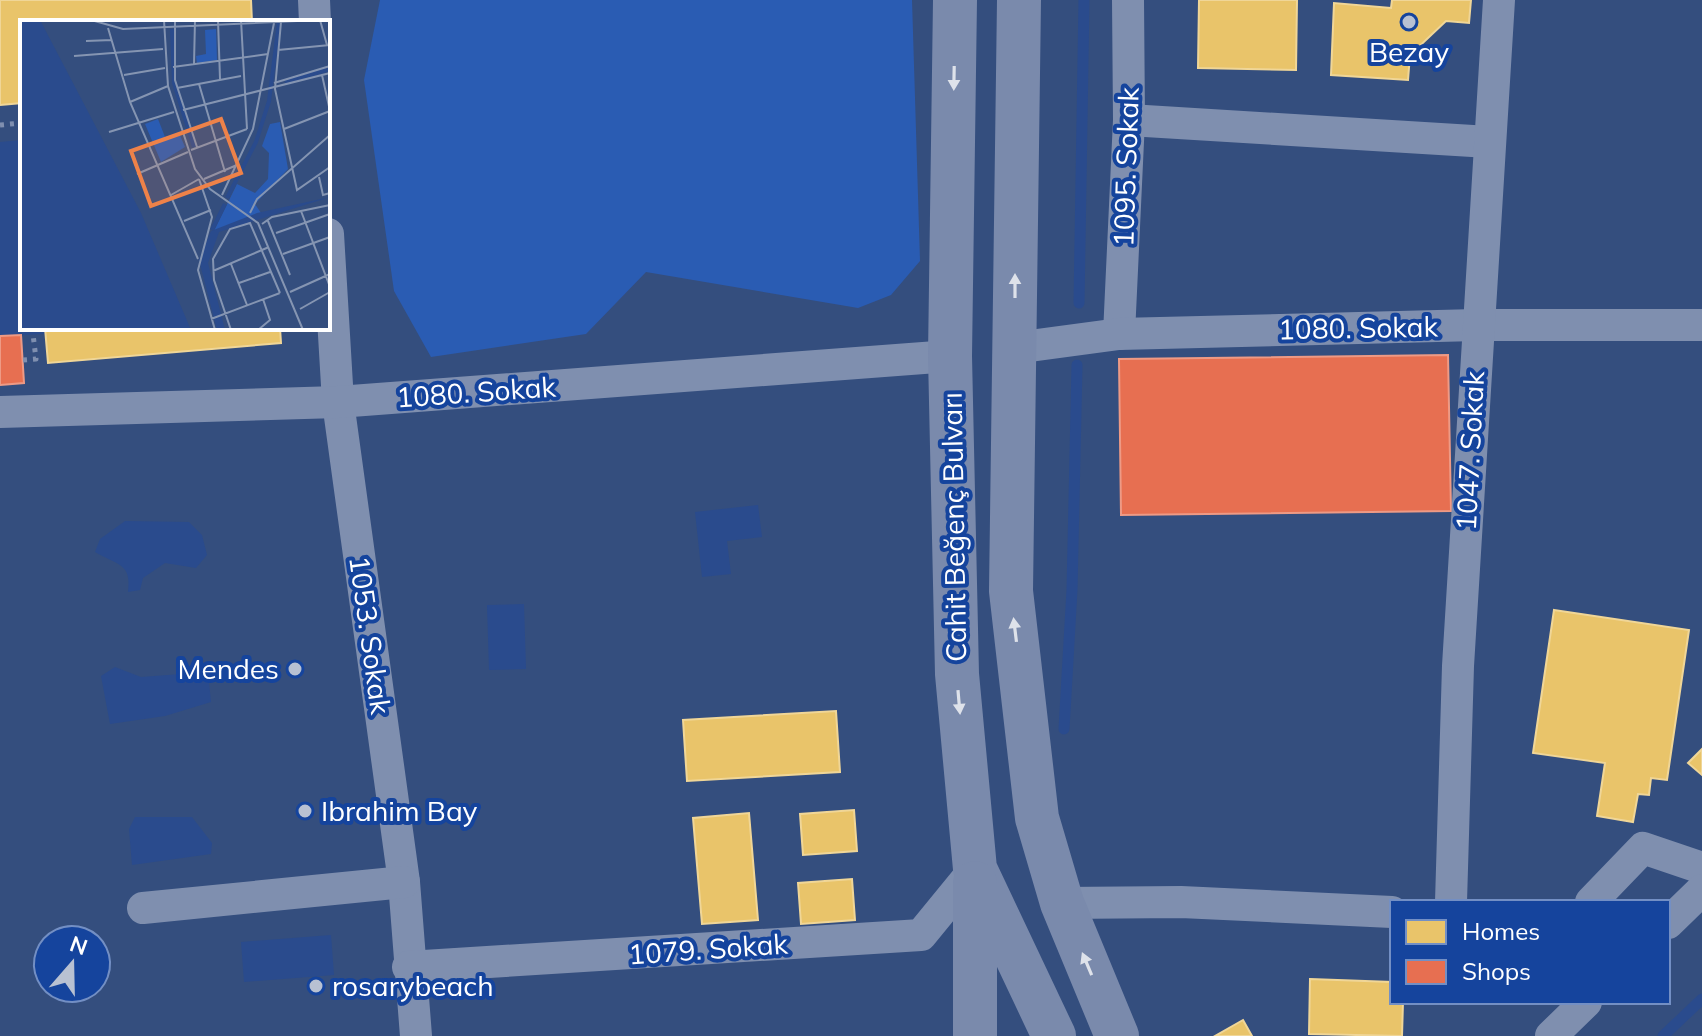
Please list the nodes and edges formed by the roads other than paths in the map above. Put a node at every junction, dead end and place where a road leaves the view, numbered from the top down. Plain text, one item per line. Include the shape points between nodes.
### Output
1 (314, 0) edge
2 (955, 0) edge
3 (1019, 0) edge
4 (1128, 0) edge
5 (1499, 0) edge
6 (315, 20) edge
7 (1129, 120) junction
8 (1489, 142) junction
9 (330, 268) edge
10 (1477, 325) junction
11 (1702, 325) edge
12 (1119, 334) junction
13 (1015, 348) junction
14 (950, 356) junction
15 (338, 402) junction
16 (0, 412) edge
17 (1037, 818) junction
18 (1702, 868) edge
19 (975, 869) junction
20 (404, 882) junction
21 (1702, 890) edge
22 (1451, 900) edge
23 (1593, 900) edge
24 (1062, 903) junction
25 (143, 908) dead end
26 (1390, 912) edge
27 (1670, 921) edge
28 (408, 967) junction
29 (1584, 1004) edge
30 (416, 1036) edge
31 (975, 1036) edge
32 (1054, 1036) edge
33 (1117, 1036) edge
34 (1551, 1036) edge

1 - 6 street
2 -> 14 main road, Cahit Beğenç Bulvarı
13 -> 3 main road, Cahit Beğenç Bulvarı
4 - 7 street, 1095. Sokak
5 - 8 street, 1047. Sokak
7 - 8 street
7 - 12 street, 1095. Sokak
8 - 10 street, 1047. Sokak
9 - 15 street, 1053. Sokak
10 - 11 street, 1080. Sokak
10 - 12 street, 1080. Sokak
10 - 22 street, 1047. Sokak
12 - 13 street, 1080. Sokak
17 -> 13 main road, Cahit Beğenç Bulvarı via 1011,591
14 - 15 street, 1080. Sokak
14 -> 19 main road, Cahit Beğenç Bulvarı via 957,674
15 - 16 street, 1080. Sokak
15 - 20 street, 1053. Sokak
17 - 19 main road
17 - 24 main road, Cahit Beğenç Bulvarı
18 - 23 street via 1643,848
19 - 28 street, 1079. Sokak via 921,935
19 - 31 main road
19 - 32 main road, Cahit Beğenç Bulvarı
20 - 25 street
20 - 28 street, 1053. Sokak
21 - 27 street
24 - 26 street via 1181,902
33 -> 24 main road, Cahit Beğenç Bulvarı
28 - 30 street, 1053. Sokak
29 - 34 street

